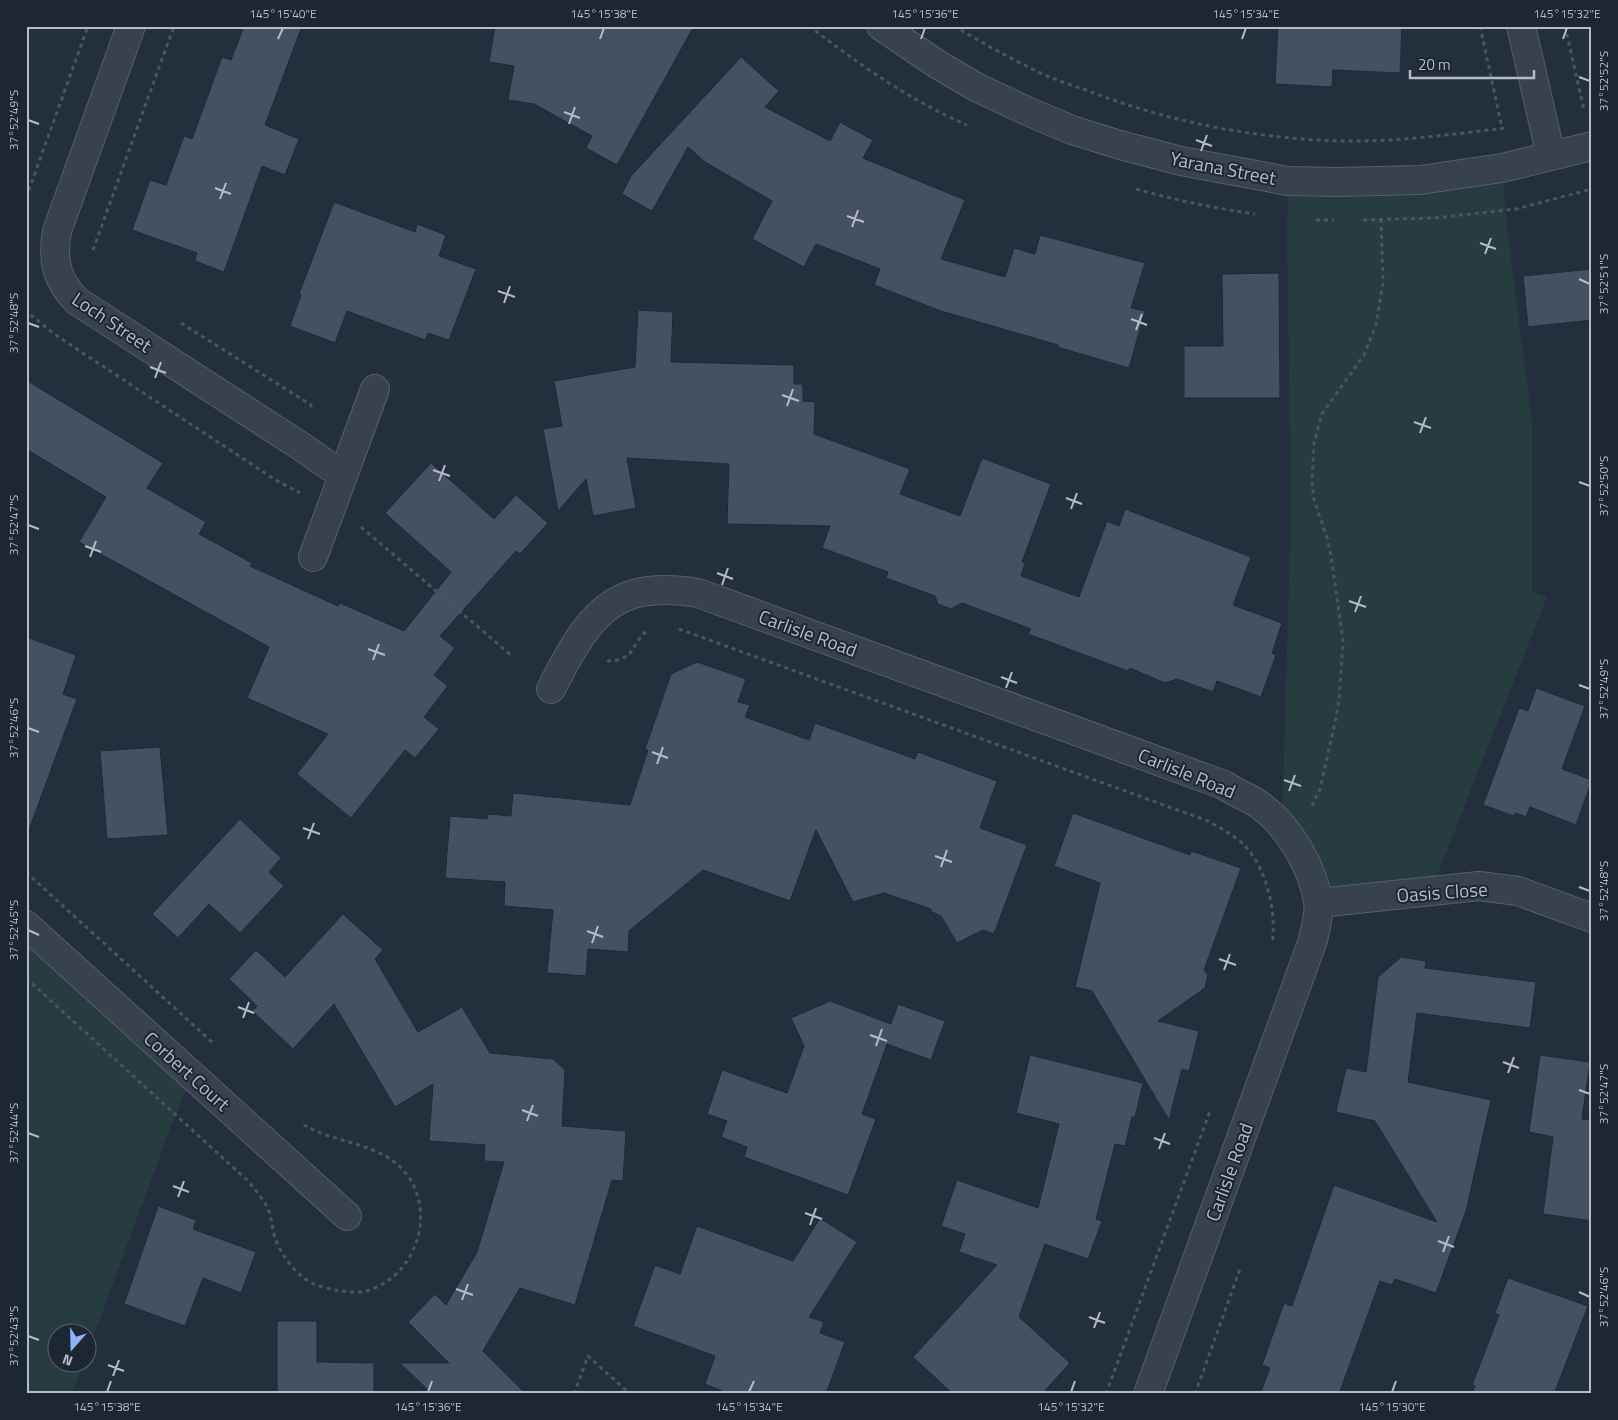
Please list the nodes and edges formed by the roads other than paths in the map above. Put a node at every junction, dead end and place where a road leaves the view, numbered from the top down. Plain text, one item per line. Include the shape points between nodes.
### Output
1 (131, 26) edge
2 (881, 26) edge
3 (1521, 26) edge
4 (1592, 146) edge
5 (1550, 156) junction
6 (375, 389) dead end
7 (342, 475) junction
8 (312, 557) dead end
9 (551, 689) dead end
10 (1318, 903) junction
11 (1592, 918) edge
12 (26, 925) edge
13 (347, 1216) dead end
14 (1148, 1394) edge

1 - 7 street, Loch Street via 57,231 55,264 66,291
2 - 5 street, Yarana Street via 937,64 1027,112 1120,146 1220,169 1288,181 1379,182 1462,175
3 - 5 street
4 - 5 street, Yarana Street
6 - 7 street
7 - 8 street
9 - 10 street, Carlisle Road via 587,627 620,599 654,589 698,593 1224,785 1260,806 1286,829 1311,877
10 - 11 street, Oasis Close via 1479,886 1518,891
10 - 14 street, Carlisle Road via 1307,961
12 - 13 street, Corbert Court

